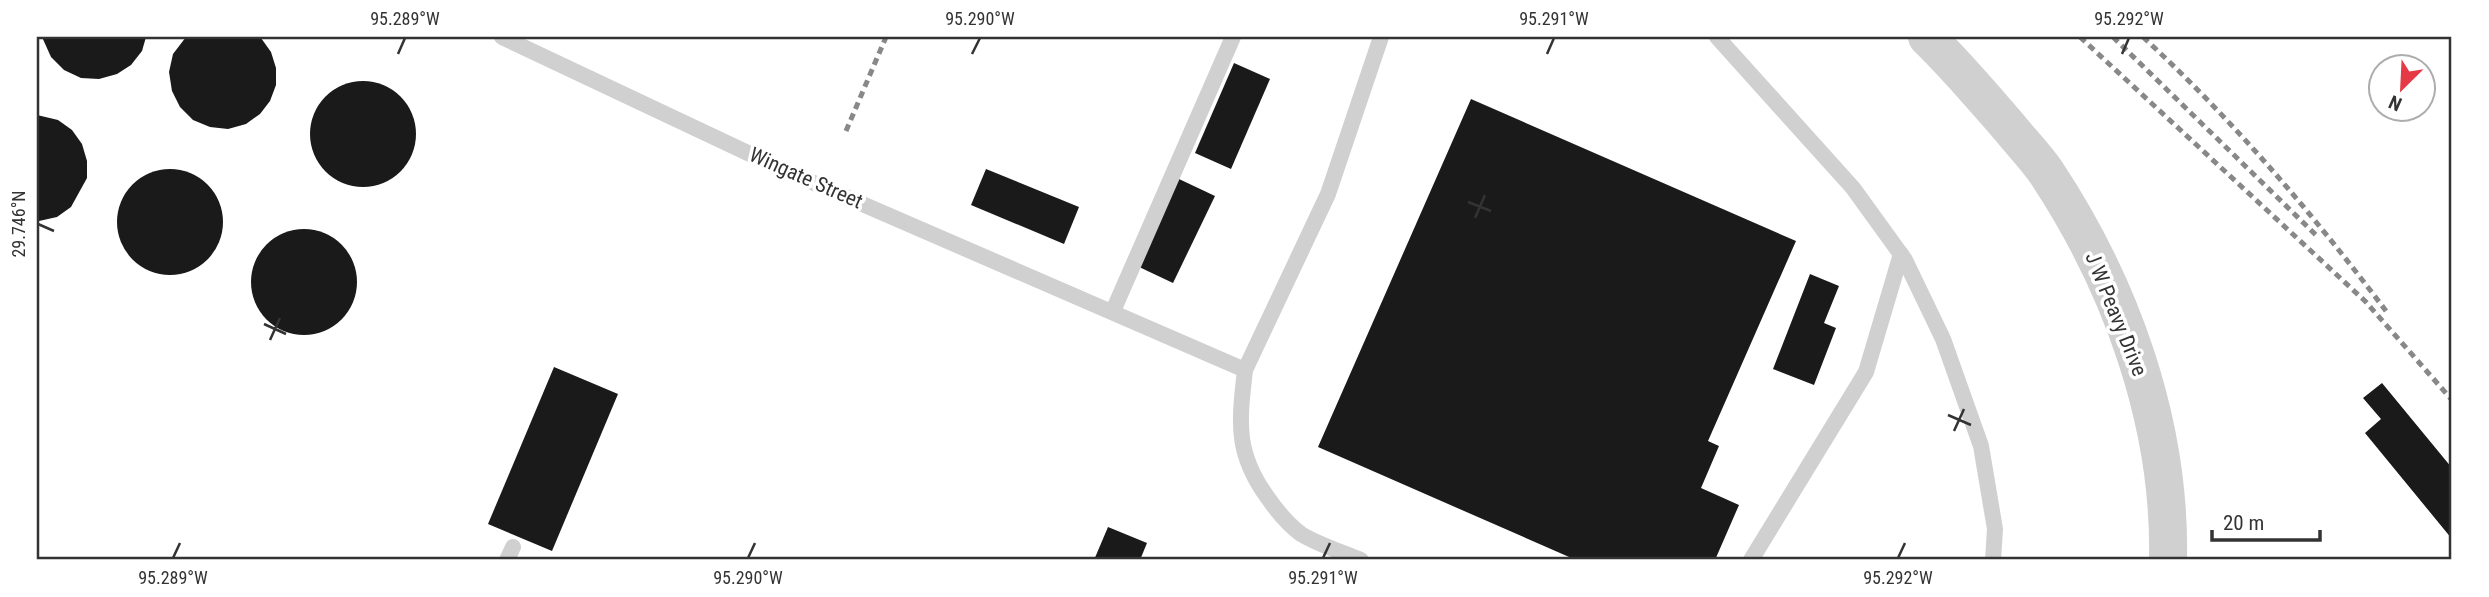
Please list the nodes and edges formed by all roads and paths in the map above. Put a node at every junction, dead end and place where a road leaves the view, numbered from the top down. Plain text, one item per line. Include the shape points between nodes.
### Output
1 (502, 37) edge
2 (1233, 37) edge
3 (1381, 37) edge
4 (1717, 37) edge
5 (1927, 37) edge
6 (1901, 254) junction
7 (1113, 311) junction
8 (1245, 370) junction
9 (1361, 560) edge
10 (1751, 560) edge
11 (1993, 560) edge
12 (2168, 560) edge

1 - 7 lane, Wingate Street via 784,170
2 - 7 lane
3 - 8 lane via 1328,194
4 - 6 lane via 1853,188
5 - 12 street, J W Peavy Drive via 2045,170 2104,271 2144,380 2165,470
6 - 10 lane via 1866,372
6 - 11 lane via 1943,339 1981,446 1995,529
7 - 8 lane, Wingate Street
8 - 9 lane via 1239,422 1242,450 1255,482 1301,534

